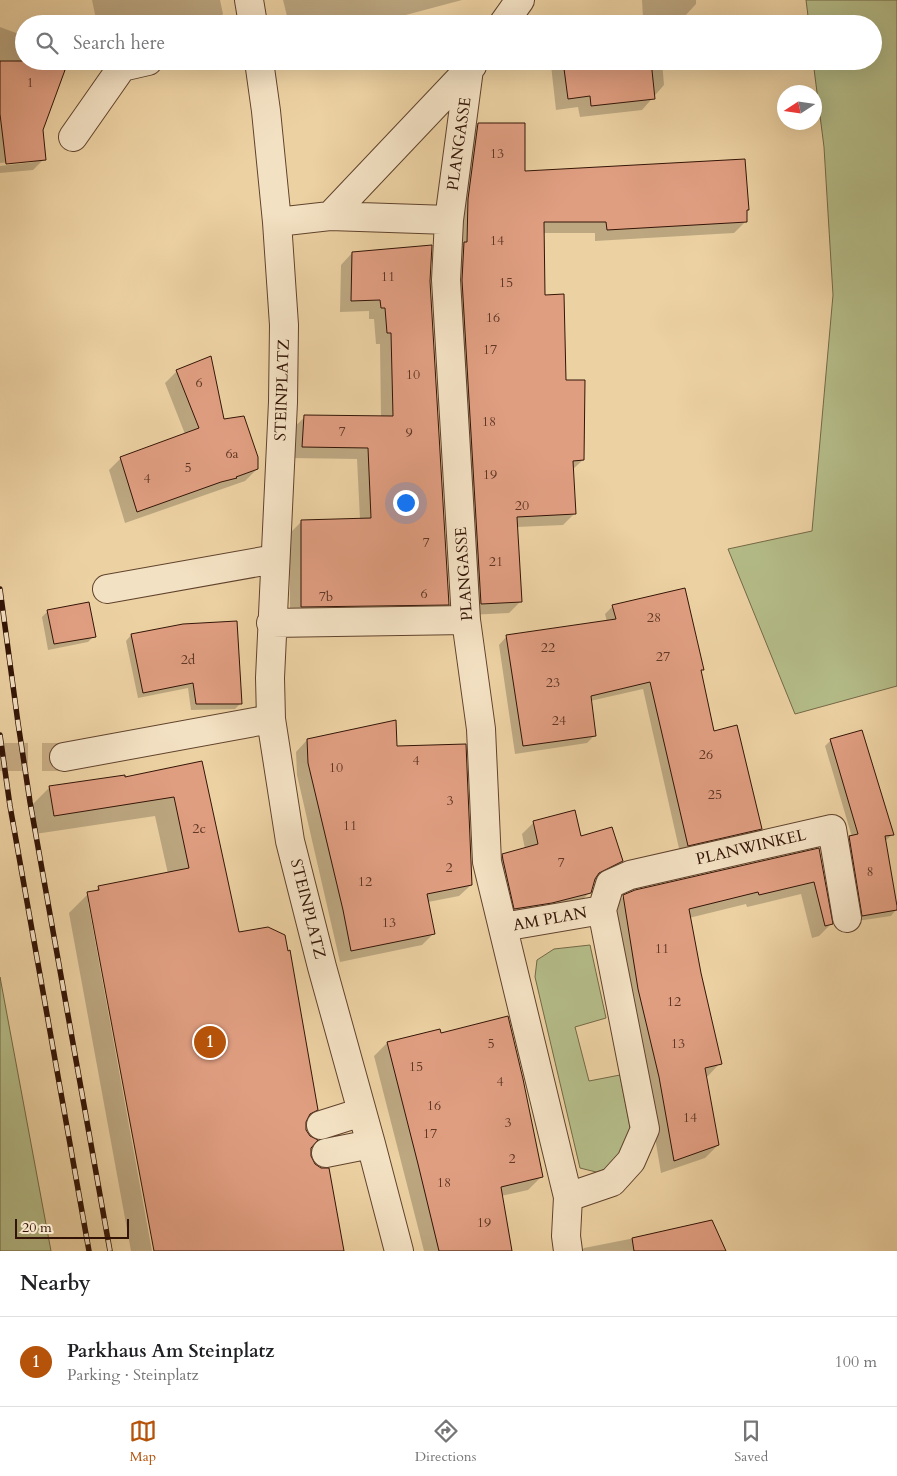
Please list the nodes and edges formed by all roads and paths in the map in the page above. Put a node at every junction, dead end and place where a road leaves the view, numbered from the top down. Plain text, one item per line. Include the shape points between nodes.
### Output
1 (249, 0) edge
2 (520, 0) edge
3 (252, 15) edge
4 (509, 15) edge
5 (120, 70) edge
6 (260, 70) edge
7 (467, 70) edge
8 (471, 70) edge
9 (73, 137) dead end
10 (330, 216) junction
11 (449, 220) junction
12 (276, 222) junction
13 (275, 559) junction
14 (108, 589) dead end
15 (466, 620) junction
16 (271, 623) junction
17 (271, 719) junction
18 (64, 757) tunnel mouth
19 (602, 910) junction
20 (847, 918) dead end
21 (503, 927) junction
22 (362, 1112) junction
23 (321, 1125) dead end
24 (371, 1144) junction
25 (326, 1153) dead end
26 (568, 1197) junction
27 (399, 1251) edge
28 (568, 1251) edge

1 - 3 street
2 - 4 street
5 - 9 street
6 - 12 street, STEINPLATZ
7 - 10 street
8 - 11 street, PLANGASSE
10 - 11 street
10 - 12 street
11 - 15 street, PLANGASSE via 446,280
12 - 13 street, STEINPLATZ via 284,325
13 - 14 street
13 - 16 street, STEINPLATZ
15 - 16 street
15 - 21 street, PLANGASSE via 481,729 487,862
16 - 17 street, STEINPLATZ
17 - 18 street
17 - 22 street, STEINPLATZ via 290,841
19 - 20 street, PLANWINKEL via 610,884 630,875 832,829
19 - 21 street, AM PLAN
19 - 26 street, AM PLAN via 645,1129 632,1160 612,1182
21 - 26 street, AM PLAN
22 - 23 street
22 - 24 street, STEINPLATZ
24 - 25 street
24 - 27 street, STEINPLATZ
26 - 28 street, AM PLAN

